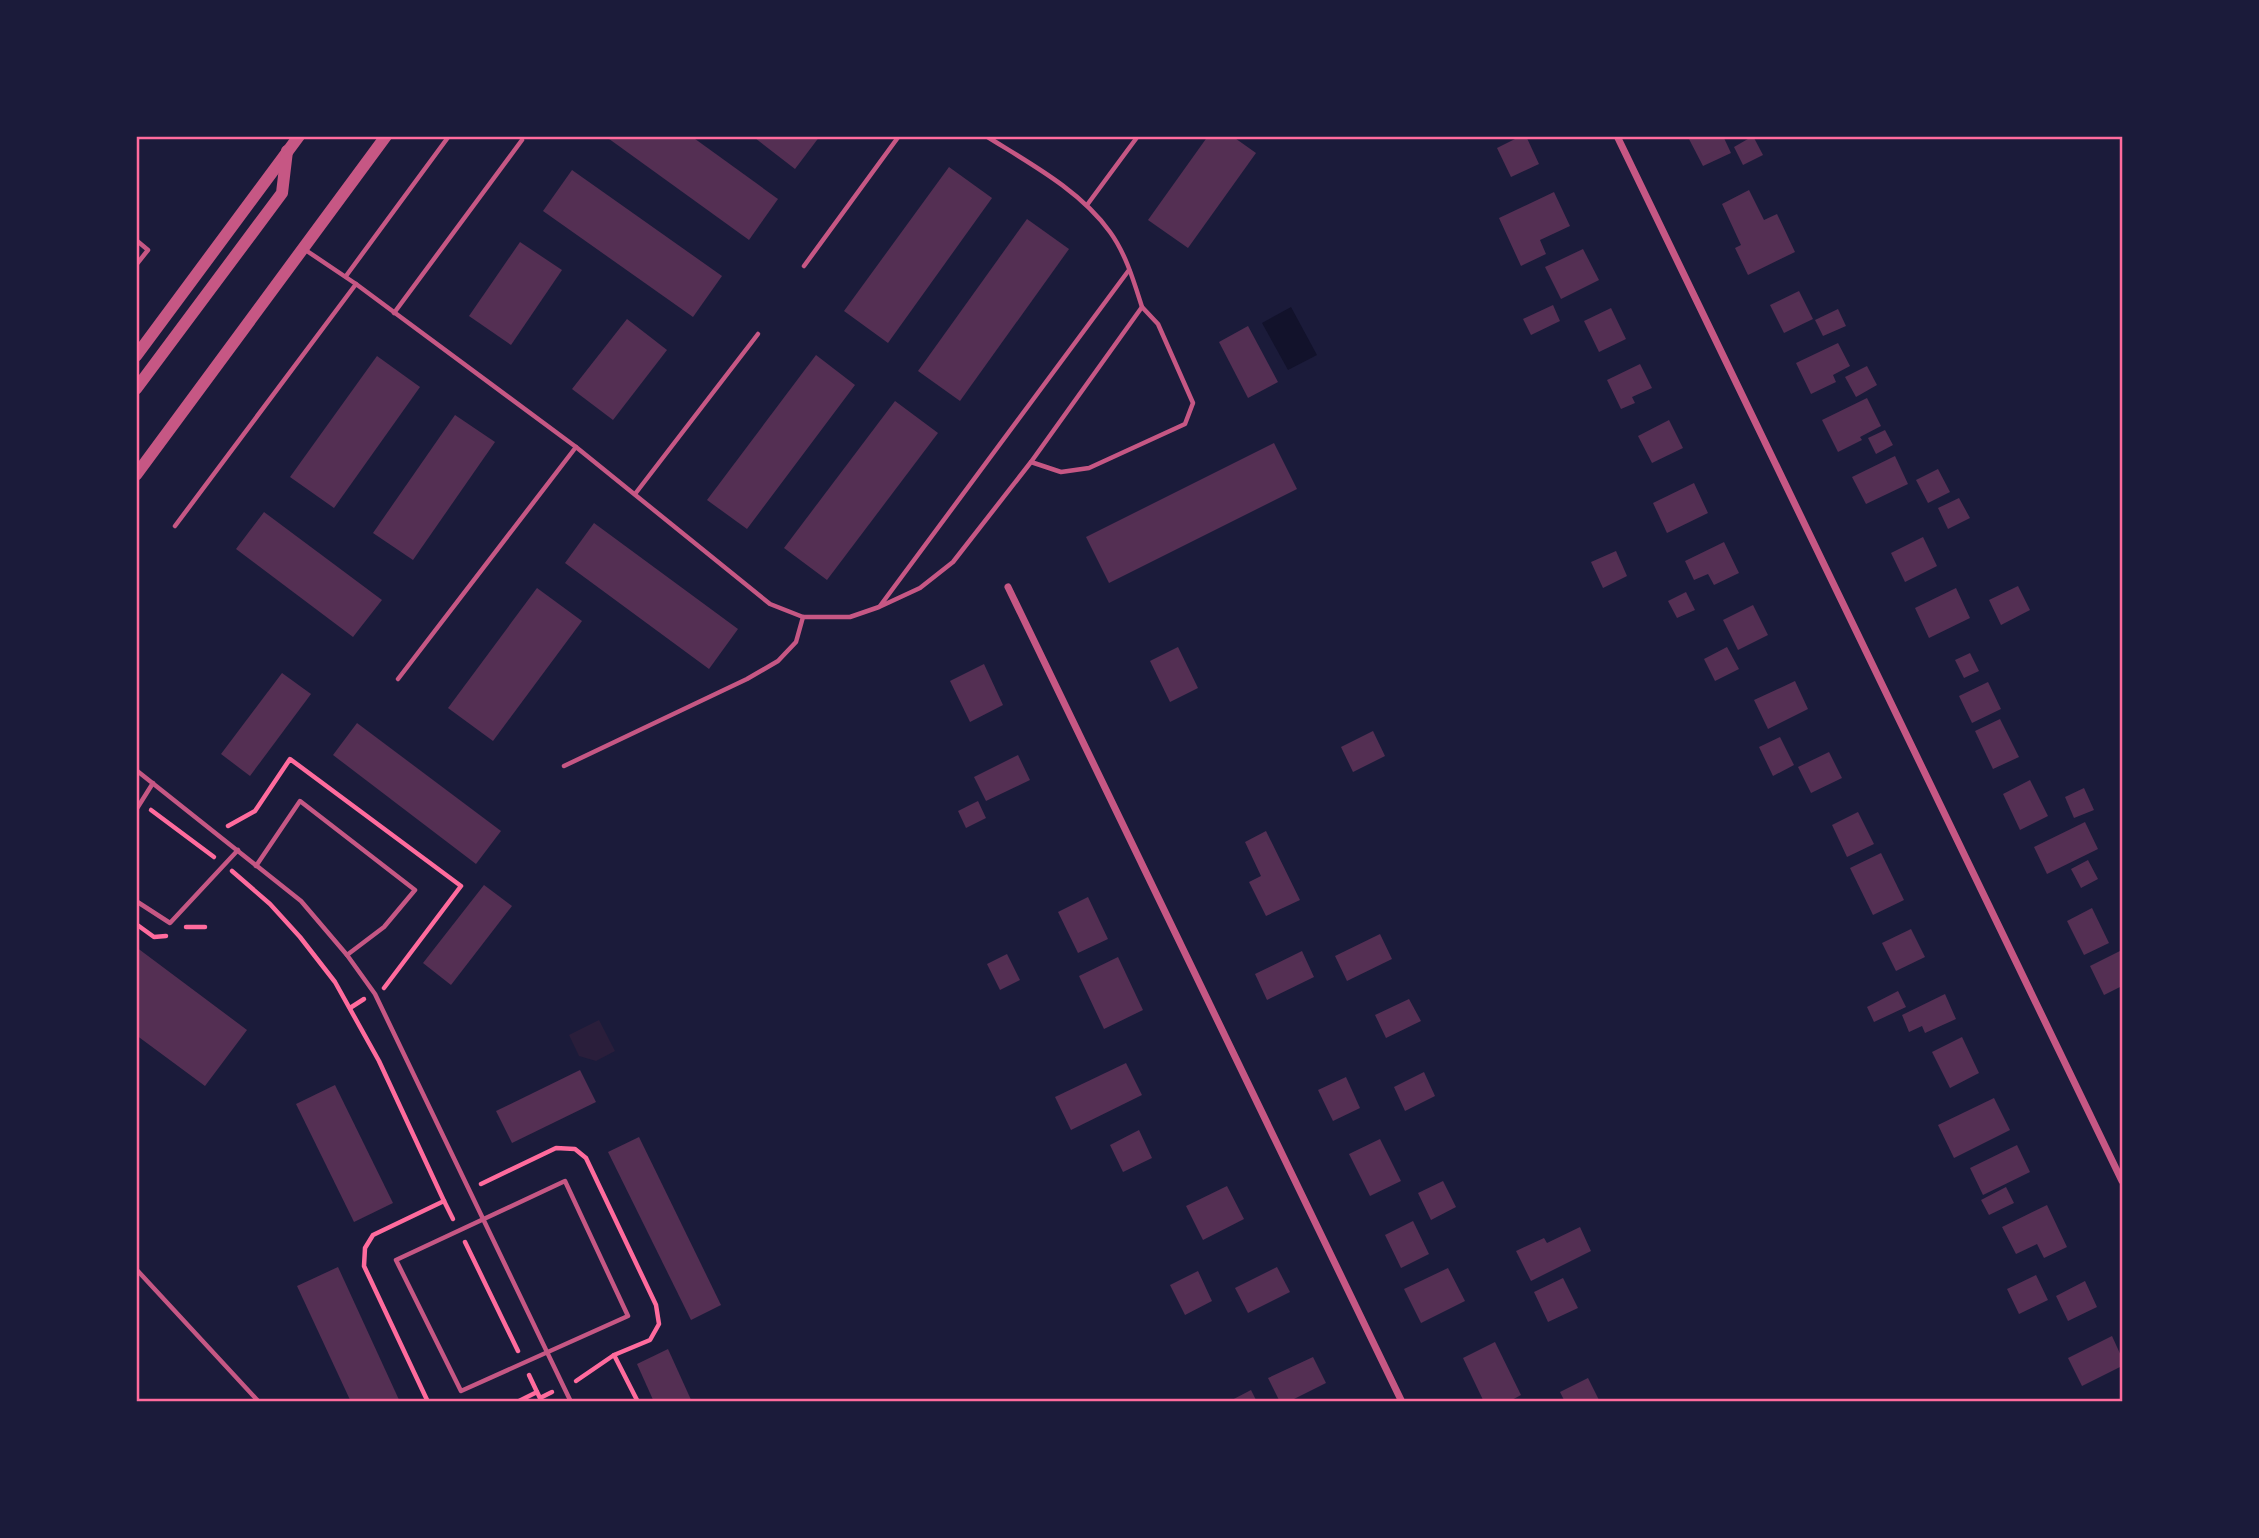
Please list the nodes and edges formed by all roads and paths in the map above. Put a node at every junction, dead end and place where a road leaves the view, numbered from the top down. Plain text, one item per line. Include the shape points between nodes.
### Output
1 (299, 136) edge
2 (386, 136) edge
3 (440, 136) edge
4 (899, 136) edge
5 (986, 136) edge
6 (1138, 136) edge
7 (1617, 136) edge
8 (447, 139) edge
9 (522, 140) dead end
10 (288, 151) junction
11 (1087, 205) junction
12 (136, 240) edge
13 (304, 249) junction
14 (136, 265) edge
15 (804, 267) dead end
16 (1129, 269) junction
17 (346, 276) junction
18 (356, 284) junction
19 (1142, 307) junction
20 (394, 313) junction
21 (758, 334) dead end
22 (136, 356) edge
23 (136, 389) edge
24 (576, 447) junction
25 (143, 458) edge
26 (1031, 463) junction
27 (136, 475) edge
28 (635, 495) junction
29 (175, 526) dead end
30 (1008, 587) dead end
31 (879, 607) junction
32 (803, 617) junction
33 (397, 679) dead end
34 (564, 766) dead end
35 (136, 770) edge
36 (153, 783) junction
37 (141, 803) junction
38 (136, 810) edge
39 (238, 850) junction
40 (224, 865) junction
41 (256, 866) junction
42 (136, 901) edge
43 (347, 955) junction
44 (2123, 1181) edge
45 (444, 1201) junction
46 (482, 1221) junction
47 (459, 1231) junction
48 (136, 1269) edge
49 (547, 1351) junction
50 (614, 1355) dead end
51 (523, 1362) junction
52 (564, 1387) junction
53 (537, 1392) junction
54 (541, 1400) edge
55 (259, 1402) edge
56 (428, 1402) edge
57 (517, 1402) edge
58 (571, 1402) edge
59 (1402, 1402) edge

1 - 10 street
2 - 13 street
3 - 8 lane
4 - 15 lane
5 - 11 lane
6 - 11 lane
7 - 44 street
8 - 17 lane
9 - 20 lane
10 - 22 street
10 - 23 street via 282,193
11 - 16 lane via 1111,233
12 - 14 lane via 148,250
13 - 17 lane
13 - 25 street
16 - 19 lane
16 - 31 lane
17 - 18 lane
18 - 20 lane
18 - 29 lane
19 - 26 lane
19 - 26 lane via 1158,324 1193,403 1185,424 1089,468 1061,472
20 - 24 lane
21 - 28 lane
24 - 28 lane
24 - 33 lane
25 - 27 street
26 - 31 lane via 953,562 920,588
28 - 32 lane via 770,604
30 - 59 street
31 - 32 lane via 850,617
32 - 34 lane via 796,642 778,661
35 - 36 lane
36 - 37 lane
36 - 39 lane
37 - 38 lane
37 - 40 path
39 - 40 lane
39 - 41 lane
40 - 42 lane via 170,923
40 - 45 path via 270,904 335,982 379,1061
41 - 43 lane via 301,901
41 - 43 lane via 300,801 415,890 384,928
43 - 46 lane via 375,994
45 - 47 path
45 - 56 path via 373,1235 365,1248 364,1266
46 - 47 lane
46 - 49 lane
46 - 49 lane via 565,1181 628,1316
47 - 51 path
47 - 51 lane via 396,1260 461,1391
48 - 55 lane
49 - 51 lane
49 - 52 lane
50 - 52 path
51 - 53 path
52 - 54 path
52 - 58 lane
53 - 54 path
53 - 57 path

